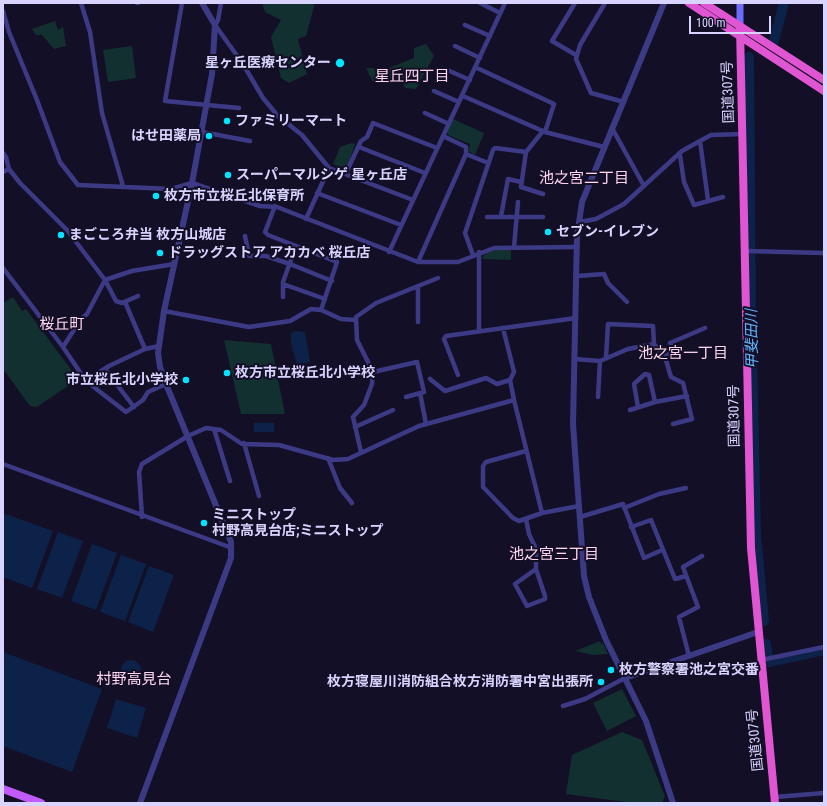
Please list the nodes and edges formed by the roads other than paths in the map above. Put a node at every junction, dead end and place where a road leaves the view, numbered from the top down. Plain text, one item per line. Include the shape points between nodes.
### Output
1 (81, 3) edge
2 (182, 3) edge
3 (202, 3) edge
4 (220, 3) edge
5 (480, 3) edge
6 (505, 3) edge
7 (575, 3) edge
8 (605, 3) edge
9 (664, 3) edge
10 (689, 3) edge
11 (704, 3) edge
12 (740, 3) edge
13 (3, 11) edge
14 (500, 13) junction
15 (215, 25) junction
16 (465, 25) dead end
17 (740, 27) junction
18 (490, 36) junction
19 (740, 37) junction
20 (455, 46) dead end
21 (576, 55) junction
22 (480, 58) junction
23 (475, 67) junction
24 (445, 69) dead end
25 (470, 80) junction
26 (824, 80) edge
27 (434, 91) dead end
28 (824, 91) edge
29 (463, 96) junction
30 (459, 102) junction
31 (624, 102) junction
32 (206, 105) junction
33 (239, 108) dead end
34 (425, 113) dead end
35 (449, 124) junction
36 (612, 128) junction
37 (544, 131) junction
38 (202, 132) junction
39 (743, 134) junction
40 (443, 136) junction
41 (250, 141) dead end
42 (700, 141) junction
43 (359, 147) junction
44 (604, 147) junction
45 (437, 148) junction
46 (526, 152) junction
47 (3, 153) edge
48 (466, 154) junction
49 (680, 154) junction
50 (488, 163) junction
51 (329, 168) junction
52 (9, 169) junction
53 (3, 172) edge
54 (346, 173) junction
55 (425, 173) junction
56 (521, 182) junction
57 (192, 183) junction
58 (123, 186) junction
59 (644, 186) junction
60 (318, 193) junction
61 (543, 194) dead end
62 (723, 197) dead end
63 (413, 200) junction
64 (708, 200) junction
65 (518, 202) dead end
66 (275, 206) junction
67 (486, 216) dead end
68 (501, 216) junction
69 (516, 216) junction
70 (543, 217) dead end
71 (306, 219) junction
72 (579, 222) junction
73 (401, 225) junction
74 (246, 236) dead end
75 (296, 246) junction
76 (514, 247) junction
77 (577, 247) junction
78 (746, 251) junction
79 (388, 252) junction
80 (479, 252) junction
81 (824, 253) edge
82 (473, 255) junction
83 (418, 262) junction
84 (174, 264) junction
85 (290, 264) junction
86 (3, 268) edge
87 (577, 276) junction
88 (438, 278) dead end
89 (105, 280) junction
90 (332, 281) junction
91 (283, 284) junction
92 (418, 286) junction
93 (138, 296) dead end
94 (283, 297) dead end
95 (325, 299) junction
96 (125, 302) junction
97 (627, 302) dead end
98 (321, 310) junction
99 (164, 311) junction
100 (576, 318) junction
101 (356, 320) junction
102 (418, 322) dead end
103 (503, 328) junction
104 (705, 328) dead end
105 (479, 331) junction
106 (654, 344) junction
107 (159, 346) junction
108 (63, 347) junction
109 (145, 349) junction
110 (664, 356) junction
111 (606, 357) junction
112 (575, 359) junction
113 (600, 361) junction
114 (105, 369) junction
115 (373, 372) junction
116 (458, 375) dead end
117 (430, 379) dead end
118 (510, 380) junction
119 (86, 381) junction
120 (166, 384) junction
121 (420, 393) junction
122 (687, 396) junction
123 (406, 397) dead end
124 (598, 397) dead end
125 (514, 400) junction
126 (655, 402) junction
127 (134, 407) junction
128 (638, 407) junction
129 (393, 410) dead end
130 (630, 410) dead end
131 (426, 424) junction
132 (673, 424) dead end
133 (355, 427) junction
134 (214, 429) junction
135 (188, 436) junction
136 (244, 444) junction
137 (526, 451) junction
138 (361, 452) junction
139 (328, 458) junction
140 (3, 464) edge
141 (230, 481) dead end
142 (686, 488) dead end
143 (259, 496) dead end
144 (352, 503) dead end
145 (579, 506) junction
146 (624, 508) junction
147 (542, 513) junction
148 (142, 517) junction
149 (580, 517) junction
150 (526, 519) junction
151 (631, 527) junction
152 (232, 548) junction
153 (662, 550) junction
154 (702, 556) dead end
155 (536, 569) junction
156 (686, 576) junction
157 (758, 632) junction
158 (824, 647) edge
159 (689, 656) junction
160 (766, 659) junction
161 (625, 678) junction
162 (563, 706) dead end
163 (3, 789) edge
164 (824, 793) edge
165 (775, 800) edge
166 (41, 803) edge
167 (140, 803) edge
168 (673, 803) edge

1 - 58 street via 90,32 102,113
2 - 32 street via 166,100
3 - 15 street
4 - 15 street
5 - 14 street
6 - 14 street
7 - 21 street via 552,41
8 - 21 street
9 - 31 street
10 - 19 highway
11 - 17 highway
12 - 17 main road
13 - 58 street via 61,164 78,185
14 - 18 street
15 - 32 street via 214,57
15 - 51 street via 263,98 278,116 302,135
16 - 18 street
17 - 19 highway, 国道307号
17 - 26 highway
18 - 22 street
19 - 28 highway
19 - 39 highway, 国道307号
20 - 22 street
21 - 31 street via 591,93
22 - 23 street
23 - 25 street
23 - 37 street via 554,104
24 - 25 street
25 - 29 street
27 - 30 street
29 - 30 street
29 - 37 street
30 - 35 street
31 - 36 street
32 - 33 street
32 - 38 street
34 - 35 street
35 - 40 street
36 - 44 street
36 - 59 street
37 - 44 street
37 - 46 street
38 - 41 street
38 - 57 street
39 - 42 street via 710,135
39 - 78 highway, 国道307号
40 - 45 street
40 - 48 street via 466,147
42 - 49 street
42 - 64 street
43 - 45 street via 373,123
43 - 54 street
43 - 55 street
44 - 72 street via 585,190
45 - 55 street
46 - 50 street via 495,148
46 - 56 street
47 - 52 street
48 - 50 street
48 - 83 street
49 - 59 street
49 - 64 street via 684,182 694,205
50 - 82 street via 465,233
51 - 54 street
51 - 60 street
52 - 53 street
52 - 89 street via 67,230
54 - 63 street
55 - 63 street
56 - 61 street via 521,188
56 - 68 street via 508,179
57 - 58 street via 171,188
57 - 66 street via 260,206
57 - 84 street
59 - 72 street via 612,211 596,219
60 - 71 street
60 - 73 street
62 - 64 street
63 - 73 street
65 - 69 street
66 - 71 street
66 - 75 street via 265,232
67 - 68 street
68 - 69 street
69 - 70 street
69 - 76 street
71 - 79 street
72 - 77 street
73 - 79 street
74 - 85 street via 249,256 266,256
75 - 85 street
75 - 90 street via 337,262
76 - 77 street
76 - 80 street
77 - 87 street
78 - 81 street
78 - 157 highway, 国道307号 via 751,548
79 - 83 street
80 - 82 street
80 - 105 street
82 - 83 street via 458,262
84 - 89 street via 132,271
84 - 99 street
85 - 90 street
85 - 91 street
86 - 108 street
87 - 97 street via 604,274 608,283
87 - 100 street
88 - 92 street
89 - 96 street via 116,301
89 - 108 street via 87,314
90 - 95 street
91 - 94 street
91 - 95 street
92 - 101 street via 376,303 356,317
92 - 102 street
93 - 96 street
95 - 98 street
96 - 109 street
98 - 99 street via 311,309 290,321 249,327
98 - 101 street via 341,319
99 - 107 street
100 - 103 street
100 - 112 street
101 - 115 street via 357,340
103 - 105 street
103 - 118 street via 514,372
104 - 110 street via 670,343 674,350
105 - 116 street via 446,336 444,339
106 - 110 street
106 - 111 street
106 - 111 street via 653,326 608,324
107 - 109 street
107 - 120 street via 160,368
108 - 119 street
109 - 114 street
110 - 122 street via 671,377 683,383
111 - 113 street
112 - 113 street
112 - 145 street via 574,424
113 - 124 street
114 - 119 street
114 - 127 street
115 - 121 street via 416,362 424,392
115 - 133 street via 372,384 364,405 353,417
117 - 118 street via 445,391 486,378 497,384
118 - 125 street
119 - 127 street via 126,412
120 - 127 street via 148,392
120 - 135 street
121 - 123 street
121 - 131 street
122 - 126 street
122 - 132 street via 692,419
125 - 131 street
125 - 137 street
126 - 128 street
126 - 128 street via 649,375 645,374 634,384
128 - 130 street
129 - 133 street
131 - 138 street
133 - 138 street
134 - 135 street via 206,428
134 - 136 street via 221,430
134 - 141 street
135 - 148 street via 142,464 139,472
135 - 152 street
136 - 139 street via 279,445
136 - 143 street
137 - 147 street
137 - 150 street via 486,462 483,466 482,484 514,518 519,521
138 - 139 street via 348,459
139 - 144 street via 340,488
140 - 148 street
142 - 146 street via 659,494
145 - 147 street
145 - 149 street
146 - 149 street via 623,504
146 - 151 street
147 - 150 street
148 - 152 street
149 - 161 street via 584,576 589,597
150 - 155 street via 536,549
151 - 153 street via 651,520
151 - 153 street via 644,558
152 - 167 street via 213,611
153 - 156 street via 676,579
154 - 156 street via 683,567
155 - 155 street via 545,599 527,606 515,584
156 - 159 street via 698,607 679,617
157 - 159 street
157 - 160 highway, 国道307号
158 - 160 street
159 - 161 street
160 - 165 highway, 国道307号
161 - 162 street via 584,699
161 - 168 street via 646,721
163 - 166 main road
164 - 165 street

